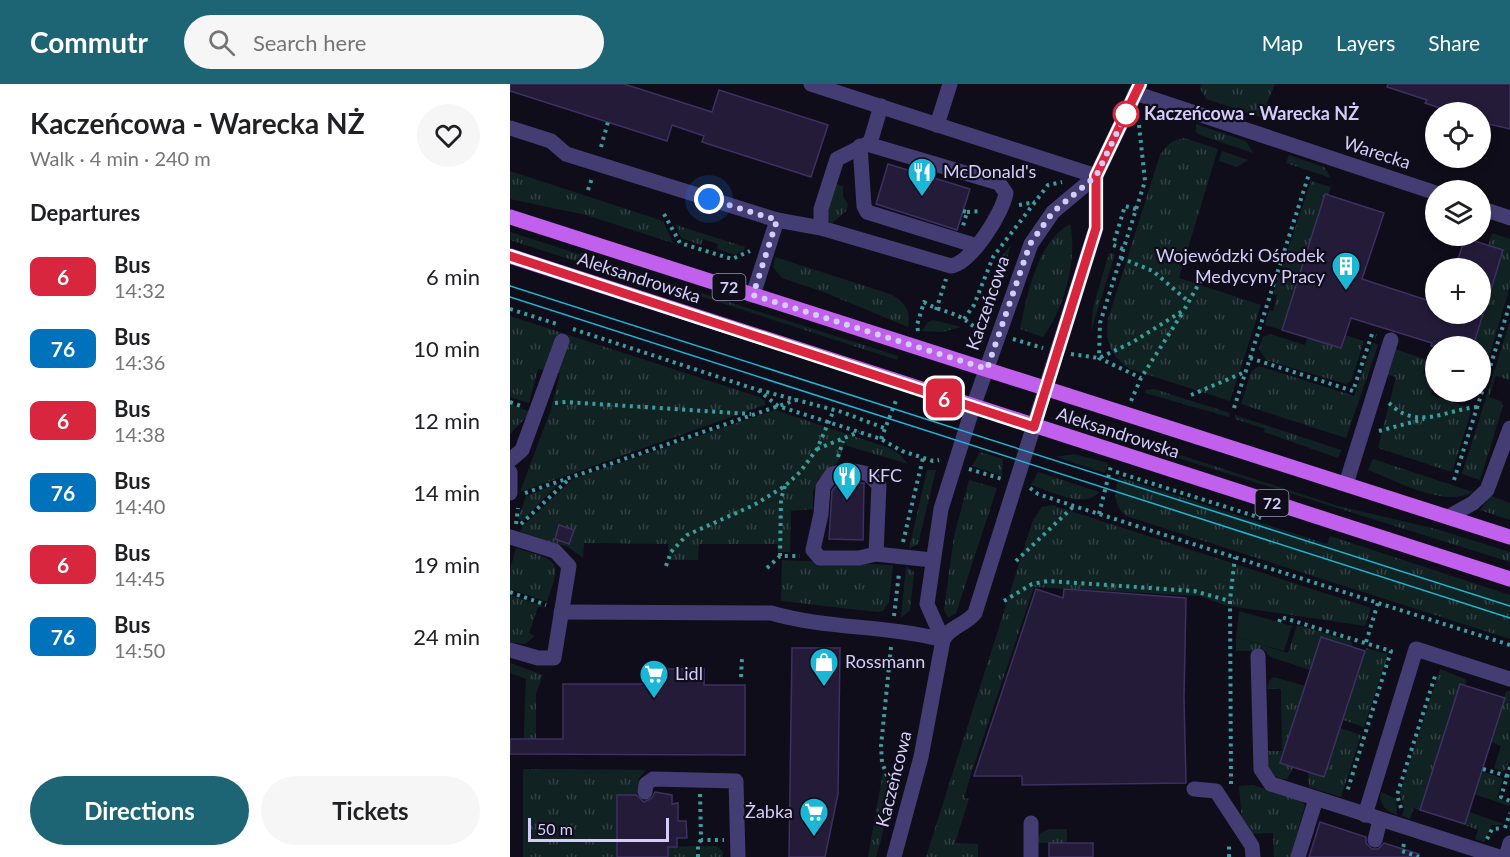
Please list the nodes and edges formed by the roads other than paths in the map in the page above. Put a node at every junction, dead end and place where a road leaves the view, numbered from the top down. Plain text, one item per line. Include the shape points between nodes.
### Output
1 (811, 84) edge
2 (950, 84) edge
3 (1138, 89) edge
4 (881, 106) junction
5 (937, 124) junction
6 (510, 128) edge
7 (865, 145) junction
8 (1096, 176) junction
9 (1425, 189) edge
10 (1491, 212) edge
11 (510, 217) edge
12 (1510, 218) edge
13 (777, 220) junction
14 (821, 228) junction
15 (977, 246) junction
16 (510, 256) edge
17 (753, 295) junction
18 (1391, 340) road end
19 (562, 341) dead end
20 (987, 369) junction
21 (1046, 388) junction
22 (974, 407) junction
23 (1034, 427) junction
24 (1510, 428) edge
25 (510, 460) edge
26 (1504, 464) edge
27 (510, 472) edge
28 (1346, 484) junction
29 (515, 498) edge
30 (1448, 517) junction
31 (515, 534) edge
32 (1510, 537) edge
33 (876, 554) junction
34 (932, 560) junction
35 (1510, 579) edge
36 (561, 612) junction
37 (943, 640) junction
38 (510, 650) edge
39 (1258, 656) dead end
40 (1510, 679) edge
41 (1194, 789) dead end
42 (645, 792) dead end
43 (1316, 799) junction
44 (1373, 817) junction
45 (1030, 823) dead end
46 (1508, 836) edge
47 (1375, 840) dead end
48 (731, 853) edge
49 (894, 857) edge
50 (1031, 857) edge
51 (1252, 857) edge
52 (1298, 857) edge
53 (1499, 857) edge
54 (1506, 857) edge

1 - 4 street
2 - 5 street
3 - 8 street, Kaczeńcowa
3 - 9 street, Warecka
4 - 5 street
4 - 7 street
5 - 8 street
6 - 13 street via 551,141 567,154
7 - 14 street via 837,159 822,209
7 - 15 street via 867,212
7 - 15 street via 1004,187 1001,209
8 - 20 street, Kaczeńcowa via 1039,229 1024,257
8 - 21 street, Kaczeńcowa via 1096,228
10 - 12 street
11 - 17 main road, Aleksandrowska / 72
13 - 14 street
13 - 17 street
14 - 15 street via 951,267 966,260
16 - 22 main road, Aleksandrowska / 72
17 - 20 main road, Aleksandrowska / 72
18 - 28 street
19 - 25 street via 522,450
20 - 21 main road, Aleksandrowska / 72
20 - 22 street, Kaczeńcowa
21 - 23 street, Kaczeńcowa
21 - 28 main road, Aleksandrowska / 72
22 - 23 main road, Aleksandrowska / 72
22 - 34 street, Kaczeńcowa via 941,509
23 - 35 main road, Aleksandrowska / 72
23 - 37 street, Kaczeńcowa via 975,613
24 - 26 street
26 - 30 street via 1487,490
27 - 29 street
28 - 30 main road, Aleksandrowska / 72
30 - 32 main road, Aleksandrowska / 72
31 - 36 street via 555,551 569,566
33 - 33 street via 879,485 875,478 859,471 832,474 823,487 813,542 815,555 859,558
33 - 34 street
34 - 37 street, Kaczeńcowa via 927,604
36 - 37 street via 771,613
36 - 38 street via 554,658
37 - 49 street, Kaczeńcowa via 921,757
39 - 43 street via 1264,778
40 - 44 street via 1416,649
41 - 51 street via 1216,791 1252,846
42 - 48 street via 646,784 653,779 736,781
43 - 44 street
43 - 52 street
44 - 47 street
44 - 53 street
45 - 50 street
46 - 54 street

